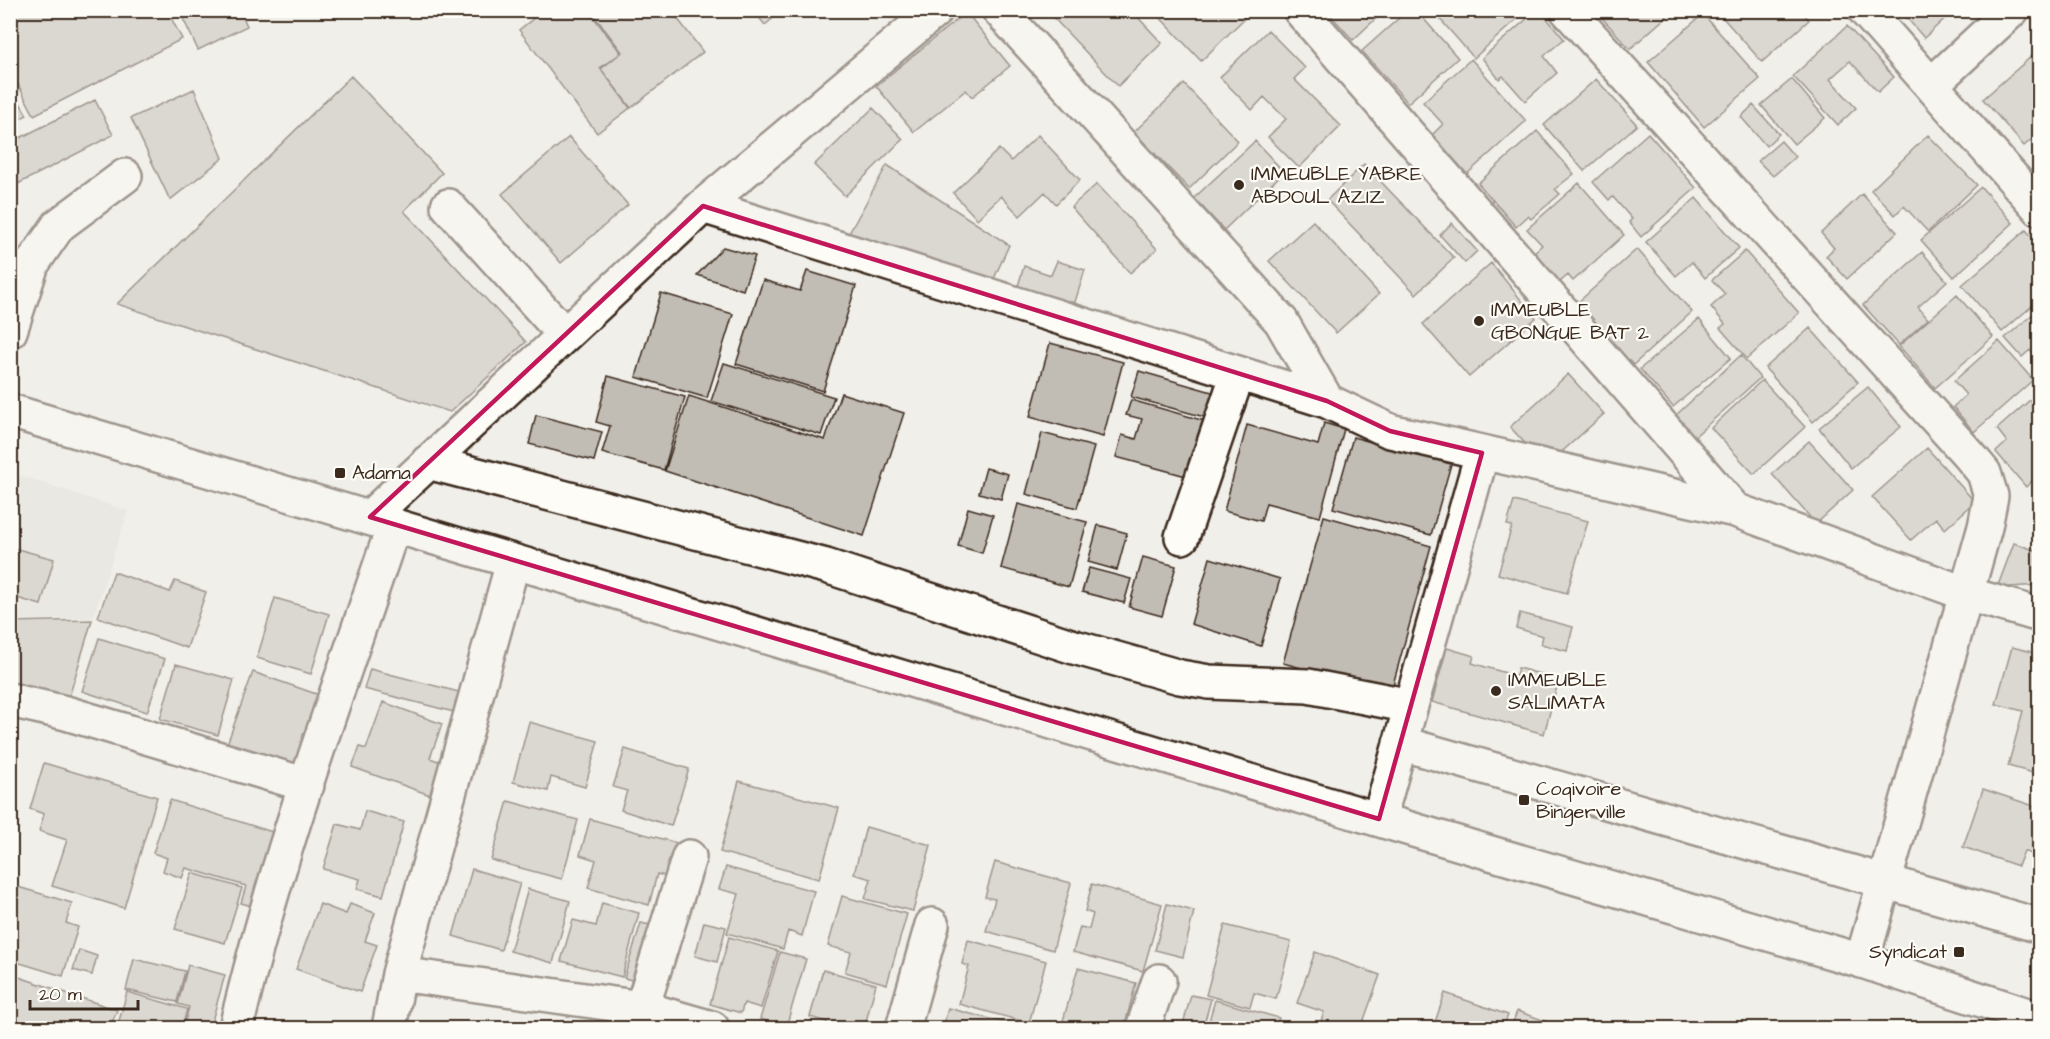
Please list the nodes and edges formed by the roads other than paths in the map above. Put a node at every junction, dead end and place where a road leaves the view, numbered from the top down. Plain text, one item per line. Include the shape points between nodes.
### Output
1 (936, 10) edge
2 (999, 10) edge
3 (1300, 10) edge
4 (1567, 10) edge
5 (1865, 10) edge
6 (2013, 10) edge
7 (1931, 85) junction
8 (125, 176) dead end
9 (448, 206) dead end
10 (703, 206) junction
11 (2040, 209) edge
12 (12, 317) edge
13 (564, 334) junction
14 (1238, 373) junction
15 (1328, 401) junction
16 (10, 411) edge
17 (1482, 453) junction
18 (428, 462) junction
19 (1735, 510) junction
20 (382, 521) junction
21 (1182, 537) dead end
22 (513, 562) junction
23 (1967, 594) junction
24 (2040, 615) edge
25 (10, 700) edge
26 (1411, 706) junction
27 (1400, 743) junction
28 (307, 785) junction
29 (1379, 819) junction
30 (689, 857) dead end
31 (1884, 880) junction
32 (932, 925) dead end
33 (2040, 926) edge
34 (1862, 961) junction
35 (399, 974) junction
36 (1159, 981) dead end
37 (642, 1008) junction
38 (2030, 1021) edge
39 (236, 1029) edge
40 (389, 1029) edge
41 (712, 1029) edge
42 (903, 1029) edge
43 (1143, 1029) edge

1 - 10 street
2 - 15 street via 1281,321
3 - 19 street
4 - 23 street via 1984,473 1991,496
5 - 7 street
6 - 7 street
7 - 11 street
8 - 12 street via 59,225 32,264
9 - 13 street
10 - 13 street
10 - 14 street
13 - 18 street
14 - 15 street
14 - 21 street
15 - 17 street via 1390,431
16 - 20 street
17 - 19 street
17 - 26 street
18 - 20 street
18 - 26 street via 826,566 1074,647 1180,676 1209,682 1308,686
19 - 23 street
20 - 22 street
20 - 28 street
22 - 29 street
22 - 35 street
23 - 24 street
23 - 31 street
25 - 28 street
26 - 27 street
27 - 29 street
27 - 31 street
28 - 39 street
29 - 34 street
30 - 37 street
31 - 33 street
31 - 34 street
32 - 42 street
34 - 38 street
35 - 37 street
35 - 40 street
36 - 43 street
37 - 41 street

